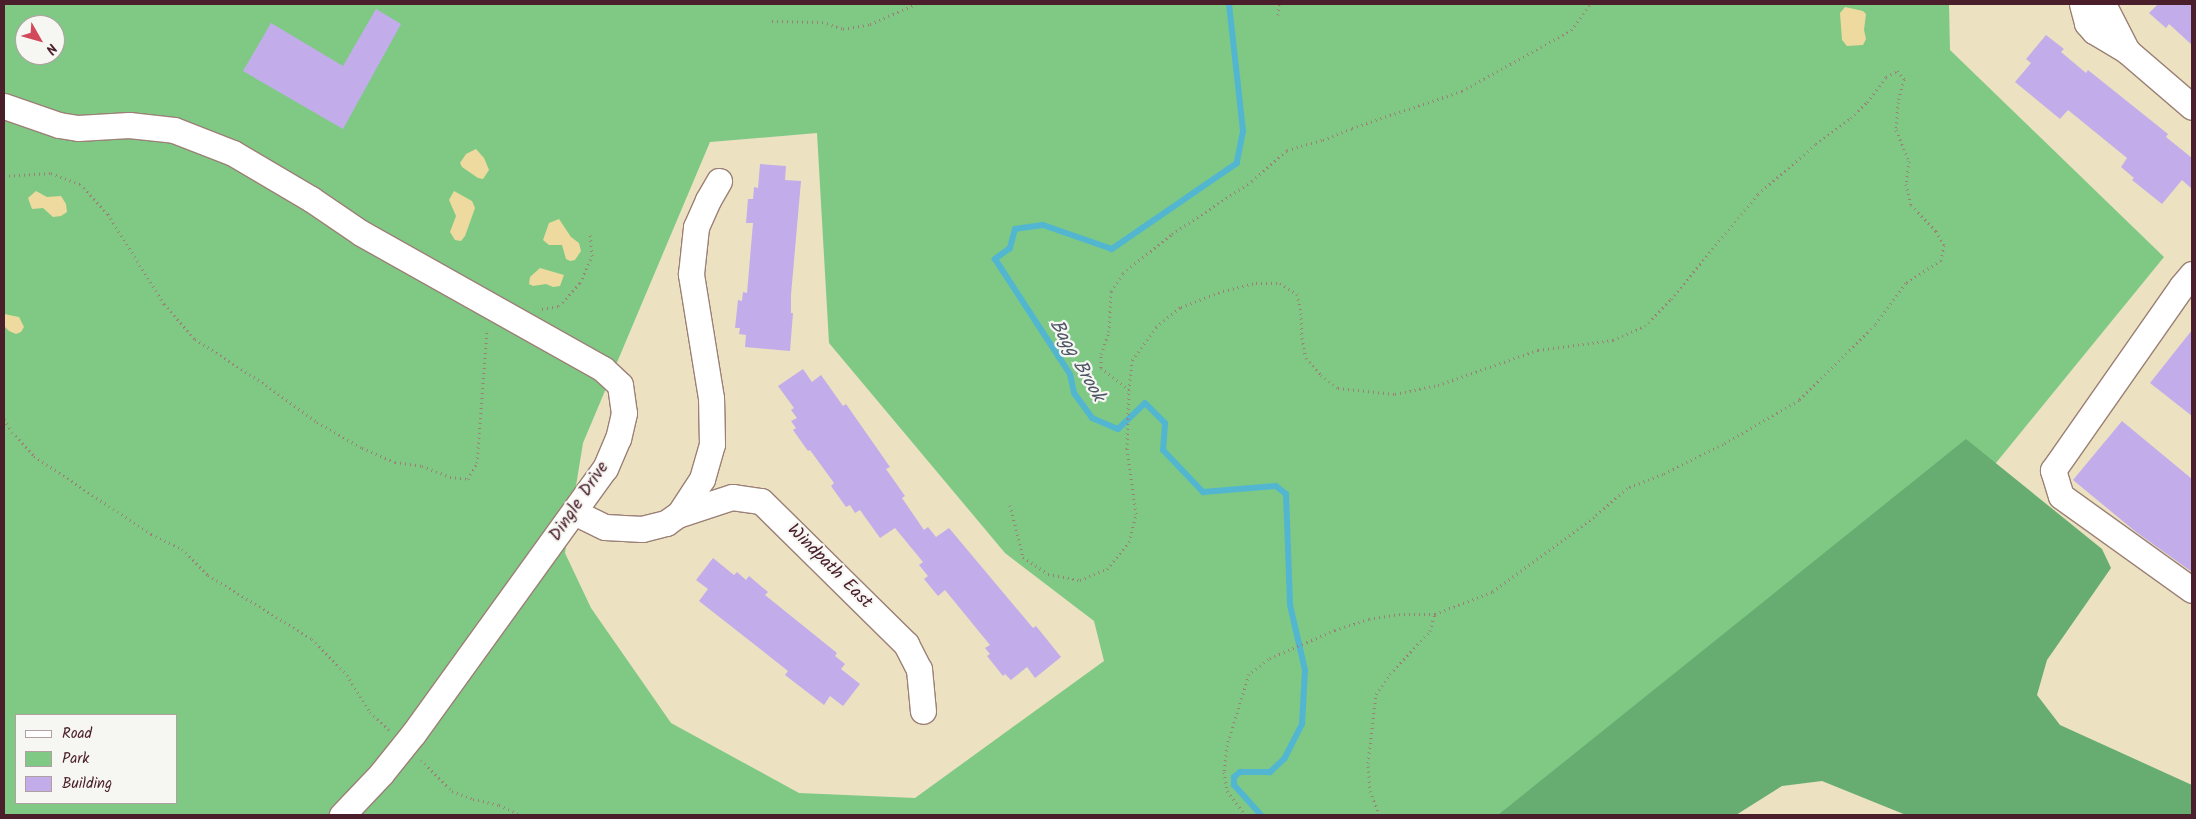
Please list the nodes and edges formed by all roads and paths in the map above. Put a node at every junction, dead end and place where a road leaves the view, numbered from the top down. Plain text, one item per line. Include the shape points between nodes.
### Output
1 (916, 4) edge
2 (1279, 4) edge
3 (1590, 4) edge
4 (2082, 4) edge
5 (2103, 4) edge
6 (1278, 15) dead end
7 (772, 22) dead end
8 (2127, 51) junction
9 (4, 106) edge
10 (2192, 107) edge
11 (4, 176) edge
12 (719, 181) dead end
13 (590, 234) dead end
14 (2192, 274) edge
15 (541, 309) dead end
16 (501, 312) junction
17 (1129, 390) junction
18 (4, 419) edge
19 (1010, 505) dead end
20 (574, 512) junction
21 (680, 514) junction
22 (2192, 590) edge
23 (1435, 614) junction
24 (923, 710) dead end
25 (405, 745) junction
26 (342, 815) edge
27 (520, 815) edge
28 (1245, 815) edge
29 (1380, 815) edge

1 - 7 path via 870,24 843,29 822,22
2 - 6 path
3 - 17 path via 1571,30 1462,91 1287,150 1252,181 1172,234 1123,273 1111,291 1109,332 1101,354 1101,368
4 - 8 street via 2087,23 2094,31
5 - 8 street
8 - 10 street
9 - 16 street, Dingle Drive via 59,125 78,128 129,125 174,130 233,153 361,233
11 - 16 path via 51,173 80,184 108,214 164,304 195,339 316,422 362,448 395,462 422,466 450,478 468,479 477,463 488,324
12 - 21 street via 696,227 692,274 711,398 712,444 702,479
13 - 15 path via 592,256 580,283 558,306
14 - 22 street via 2053,470 2062,496
16 - 20 street, Dingle Drive via 603,369 620,385 624,413 618,438 605,468
17 - 19 path via 1127,449 1136,514 1128,542 1107,569 1080,580 1048,574 1023,557
17 - 23 path via 1132,360 1156,327 1181,307 1256,283 1280,283 1297,294 1306,358 1338,388 1395,394 1438,385 1538,350 1613,340 1644,326 1671,299 1758,194 1851,118 1886,77 1897,71 1904,79 1896,130 1909,161 1906,184 1911,205 1936,231 1944,245 1941,260 1906,283 1875,325 1799,400 1723,444 1627,488 1594,517 1492,592
18 - 25 path via 34,456 151,534 182,550 208,575 312,639 347,675 370,712
20 - 21 street, Windpath East via 605,528 642,529 666,523
20 - 25 street, Dingle Drive
21 - 24 street, Windpath East via 732,498 761,501 906,644 919,669
23 - 28 path via 1400,614 1369,619 1273,657 1249,674 1227,745 1224,772 1227,791
23 - 29 path via 1430,631 1376,694 1368,764 1370,792
25 - 26 street, Dingle Drive
25 - 27 path via 452,791

